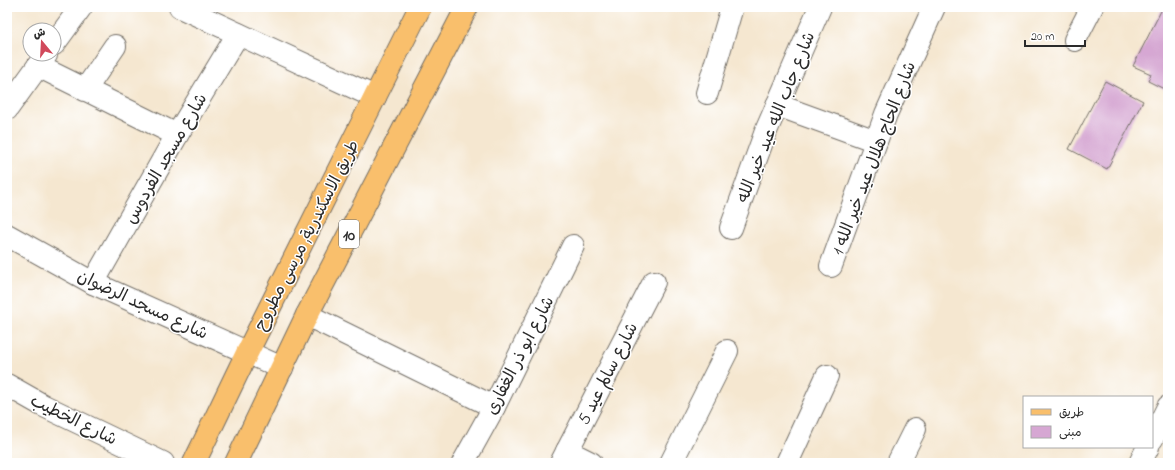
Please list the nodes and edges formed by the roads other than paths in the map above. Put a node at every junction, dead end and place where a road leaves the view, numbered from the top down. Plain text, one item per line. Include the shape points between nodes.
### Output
1 (81, 7) edge
2 (180, 7) edge
3 (420, 7) edge
4 (467, 7) edge
5 (732, 7) edge
6 (820, 7) edge
7 (934, 7) edge
8 (1092, 7) edge
9 (62, 33) edge
10 (238, 34) junction
11 (1075, 40) dead end
12 (115, 46) dead end
13 (41, 62) edge
14 (45, 62) edge
15 (85, 90) junction
16 (707, 93) dead end
17 (375, 97) junction
18 (777, 105) junction
19 (7, 109) edge
20 (177, 135) junction
21 (876, 141) junction
22 (731, 228) dead end
23 (7, 235) edge
24 (573, 246) dead end
25 (831, 266) dead end
26 (93, 282) junction
27 (654, 282) dead end
28 (307, 315) junction
29 (727, 351) dead end
30 (247, 353) junction
31 (282, 368) junction
32 (828, 376) dead end
33 (7, 385) edge
34 (494, 407) junction
35 (1168, 407) edge
36 (915, 429) dead end
37 (1153, 437) edge
38 (1148, 448) edge
39 (564, 457) edge
40 (162, 463) edge
41 (194, 463) edge
42 (236, 463) edge
43 (463, 463) edge
44 (591, 463) edge
45 (672, 463) edge
46 (787, 463) edge
47 (898, 463) edge
48 (1140, 463) edge

1 - 9 street
2 - 10 street
3 - 17 main road, طريق الاسكندرية, مرسى مطروح / 10
4 - 28 main road, 10
5 - 16 street
6 - 18 street, شارع جاب الله عيد خير الله
7 - 21 street, شارع الحاج هلال عيد خير الله 1
8 - 11 street
10 - 17 street
10 - 20 street, شارع مسجد الفردوس
12 - 15 street
13 - 19 street
14 - 15 street
15 - 20 street
17 - 30 main road, طريق الاسكندرية, مرسى مطروح / 10
18 - 21 street
18 - 22 street, شارع جاب الله عيد خير الله
20 - 26 street, شارع مسجد الفردوس
21 - 25 street, شارع الحاج هلال عيد خير الله 1
23 - 26 street, شارع مسجد الرضوان
24 - 34 street, شارع ابو ذر الغفارى
26 - 30 street, شارع مسجد الرضوان
27 - 39 street, شارع سالم عيد 5
28 - 31 main road, 10
28 - 34 street
29 - 45 street
30 - 31 street, شارع مسجد الرضوان
30 - 41 main road, طريق الاسكندرية, مرسى مطروح / 10
31 - 42 main road, 10
32 - 46 street
33 - 40 street, شارع الخطيب via 44,406
34 - 43 street, شارع ابو ذر الغفارى
35 - 37 street
36 - 47 street
38 - 48 street
39 - 44 street

